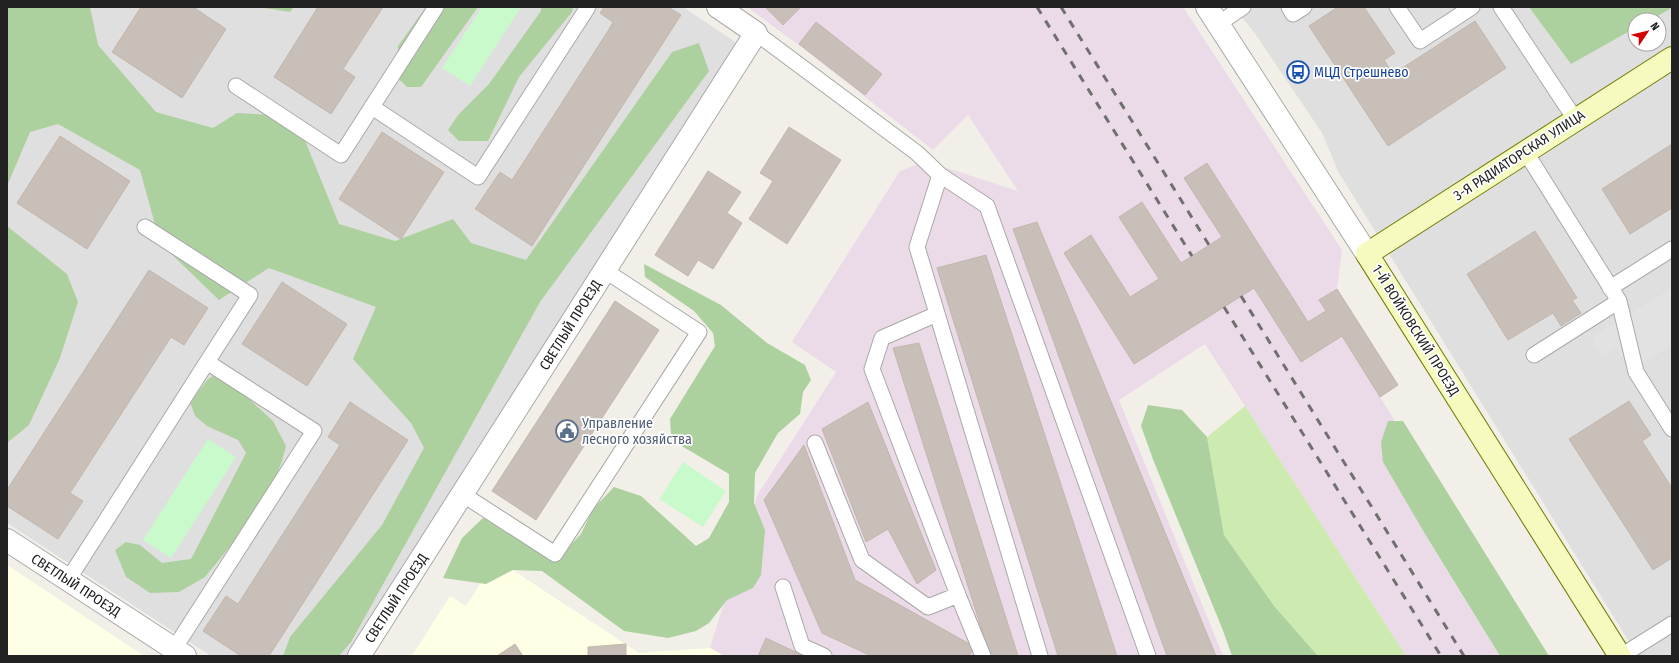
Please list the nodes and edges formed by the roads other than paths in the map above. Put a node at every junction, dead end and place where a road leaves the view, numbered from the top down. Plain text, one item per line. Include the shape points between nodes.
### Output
1 (436, 7) edge
2 (588, 7) edge
3 (718, 7) edge
4 (1243, 7) edge
5 (1289, 7) edge
6 (1304, 7) edge
7 (1397, 7) edge
8 (1472, 7) edge
9 (1501, 7) edge
10 (1212, 16) edge
11 (756, 33) junction
12 (1672, 58) edge
13 (236, 86) dead end
14 (372, 108) junction
15 (1575, 119) junction
16 (1525, 151) junction
17 (940, 175) junction
18 (145, 227) dead end
19 (1672, 249) edge
20 (1367, 254) junction
21 (604, 270) junction
22 (1610, 288) junction
23 (1619, 301) junction
24 (937, 314) junction
25 (1534, 355) dead end
26 (207, 362) junction
27 (1672, 429) edge
28 (815, 443) dead end
29 (462, 494) junction
30 (7, 540) edge
31 (68, 580) junction
32 (783, 587) dead end
33 (958, 596) junction
34 (1672, 624) edge
35 (177, 653) edge
36 (359, 656) edge
37 (824, 656) edge
38 (983, 656) edge
39 (1040, 656) edge
40 (1148, 656) edge
41 (1620, 656) edge

1 - 14 lane
2 - 14 lane via 478,177
3 - 11 street
4 - 10 lane
5 - 6 lane via 1293,14
7 - 8 lane via 1420,41
9 - 15 lane
10 - 20 street, 1-Й ВОЙКОВСКИЙ ПРОЕЗД
11 - 17 lane via 917,153
11 - 21 street, СВЕТЛЫЙ ПРОЕЗД
12 - 15 street, 3-Я РАДИАТОРСКАЯ УЛИЦА
13 - 14 lane via 341,155
15 - 16 street, 3-Я РАДИАТОРСКАЯ УЛИЦА
16 - 20 street, 3-Я РАДИАТОРСКАЯ УЛИЦА
16 - 22 lane
17 - 24 lane via 917,247
17 - 40 lane via 987,206
18 - 26 lane via 250,296
19 - 22 lane
20 - 41 street, 1-Й ВОЙКОВСКИЙ ПРОЕЗД
21 - 29 street, СВЕТЛЫЙ ПРОЕЗД
21 - 29 lane via 698,332 555,554
22 - 23 lane
23 - 25 lane
23 - 27 lane via 1636,372
24 - 33 lane via 882,338 872,369
24 - 39 lane
26 - 31 lane
26 - 35 lane via 314,431
28 - 33 lane via 862,560 928,607
29 - 36 street, СВЕТЛЫЙ ПРОЕЗД
30 - 31 street, СВЕТЛЫЙ ПРОЕЗД
31 - 35 street, СВЕТЛЫЙ ПРОЕЗД
32 - 37 lane via 802,646
33 - 38 lane
34 - 41 lane

